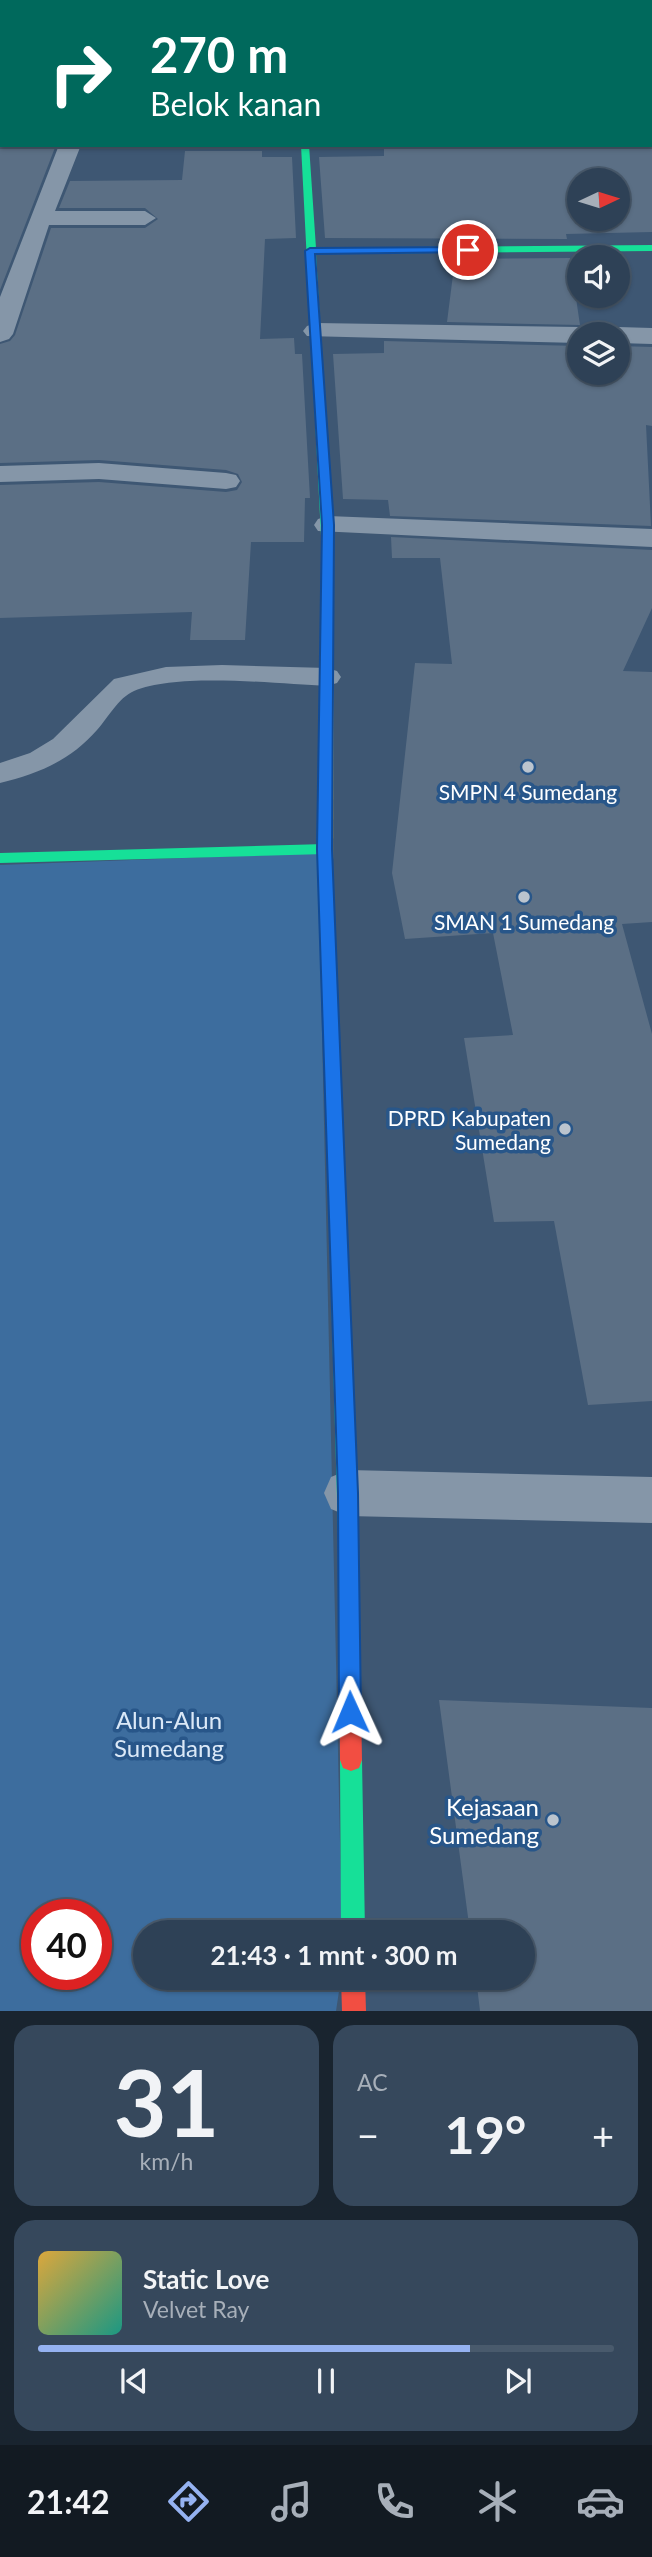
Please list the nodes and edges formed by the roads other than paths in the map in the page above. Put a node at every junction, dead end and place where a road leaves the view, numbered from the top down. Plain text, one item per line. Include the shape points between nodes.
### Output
1 (69, 147) edge
2 (305, 147) edge
3 (41, 218) junction
4 (145, 218) dead end
5 (652, 248) edge
6 (310, 251) junction
7 (4, 307) edge
8 (316, 331) junction
9 (0, 334) edge
10 (567, 335) edge
11 (630, 335) edge
12 (652, 336) edge
13 (0, 474) edge
14 (226, 481) dead end
15 (328, 525) junction
16 (652, 538) edge
17 (327, 677) junction
18 (0, 773) edge
19 (325, 849) junction
20 (0, 858) edge
21 (348, 1493) junction
22 (652, 1500) edge
23 (353, 1920) edge
24 (353, 1990) edge
25 (354, 2011) edge

1 - 3 street
2 - 6 street
3 - 4 street
3 - 7 street
5 - 6 street
6 - 8 street
7 - 9 street
8 - 10 street
8 - 15 street
11 - 12 street
13 - 14 street via 99,471
15 - 16 street
15 - 17 street
17 - 18 lane via 171,675 139,680 107,698 95,716 53,754 25,768
17 - 19 street
19 - 20 street
19 - 21 street
21 - 22 street
21 - 23 street
24 - 25 street

